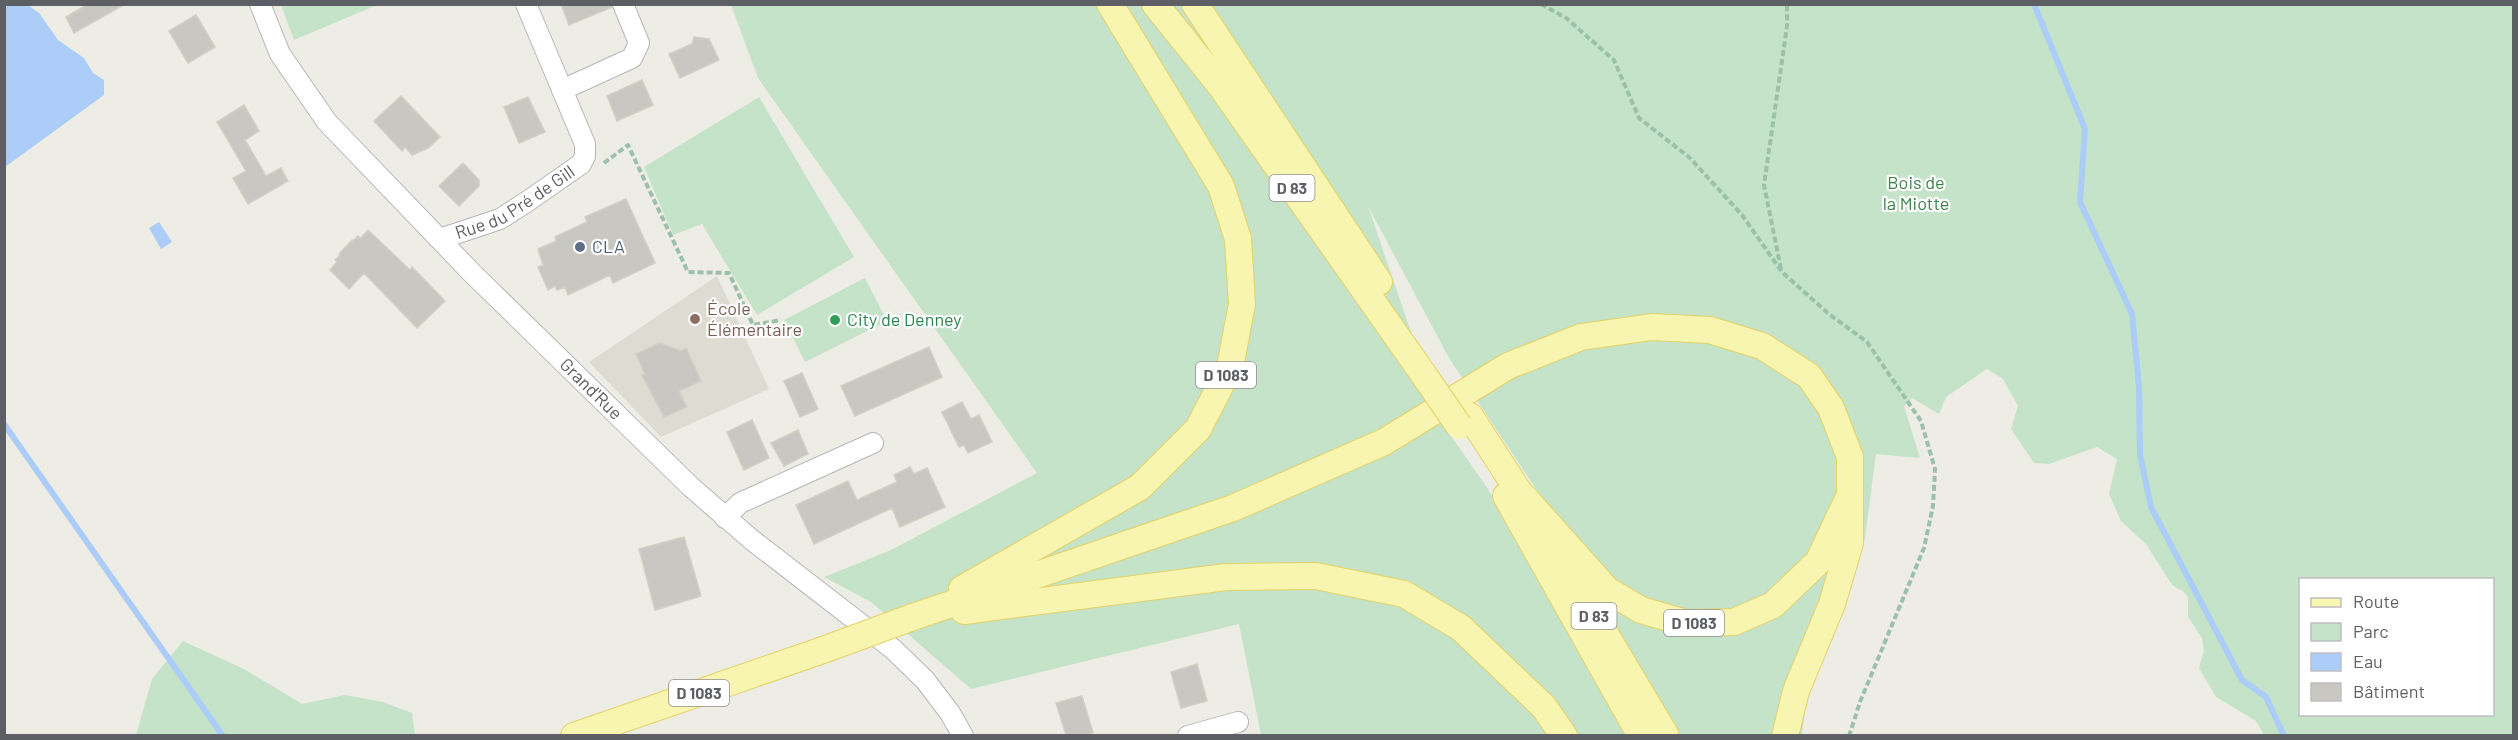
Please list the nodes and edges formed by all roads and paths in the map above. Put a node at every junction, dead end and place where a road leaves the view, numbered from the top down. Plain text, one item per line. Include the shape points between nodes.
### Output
1 (260, 4) edge
2 (526, 4) edge
3 (623, 4) edge
4 (1110, 4) edge
5 (1155, 4) edge
6 (1195, 4) edge
7 (1540, 4) edge
8 (1788, 4) edge
9 (562, 90) junction
10 (585, 156) junction
11 (440, 239) junction
12 (1782, 273) junction
13 (782, 320) dead end
14 (1430, 371) junction
15 (1464, 421) junction
16 (873, 443) dead end
17 (1851, 493) junction
18 (1523, 496) junction
19 (725, 518) junction
20 (910, 618) junction
21 (1238, 722) dead end
22 (574, 735) edge
23 (963, 735) edge
24 (1188, 735) edge
25 (1564, 735) edge
26 (1641, 735) edge
27 (1666, 735) edge
28 (1785, 735) edge
29 (1849, 735) edge

1 - 11 street, Grand'Rue via 280,54 327,122
2 - 9 street, Rue du Pré de Gill
3 - 9 street via 639,43 632,58
4 - 20 main road, D 1083 via 1221,186 1238,239 1242,304 1230,367 1198,429 1140,487
5 - 14 main road, D 83 via 1220,85
6 - 14 main road, D 83
7 - 12 path via 1566,18 1614,60 1639,118 1690,158 1720,190 1742,214
8 - 12 path via 1764,185
9 - 10 street, Rue du Pré de Gill via 585,144
10 - 11 street, Rue du Pré de Gill via 574,169 500,219
10 - 13 path via 602,164 628,145 688,272 729,273 753,325
11 - 19 street, Grand'Rue
12 - 29 path via 1867,342 1921,421 1935,469 1934,506 1924,548
14 - 15 main road, D 83, bridge
15 - 18 main road, D 83
15 - 26 main road, D 83
16 - 19 street via 740,503
17 - 18 main road, D 1083 via 1818,562 1773,605 1734,622 1686,623 1641,610 1607,590
17 - 20 main road, D 1083 via 1850,457 1831,408 1809,376 1762,346 1710,330 1642,328 1581,337 1508,366 1384,442 1233,508
17 - 28 main road, D 1083 via 1850,543 1832,604 1796,691
18 - 27 main road, D 83
19 - 23 street, Grand'Rue via 893,650 925,680
20 - 22 main road, D 1083, bridge
20 - 25 main road, D 1083 via 1227,577 1316,576 1404,594 1461,628 1544,707
21 - 24 street

